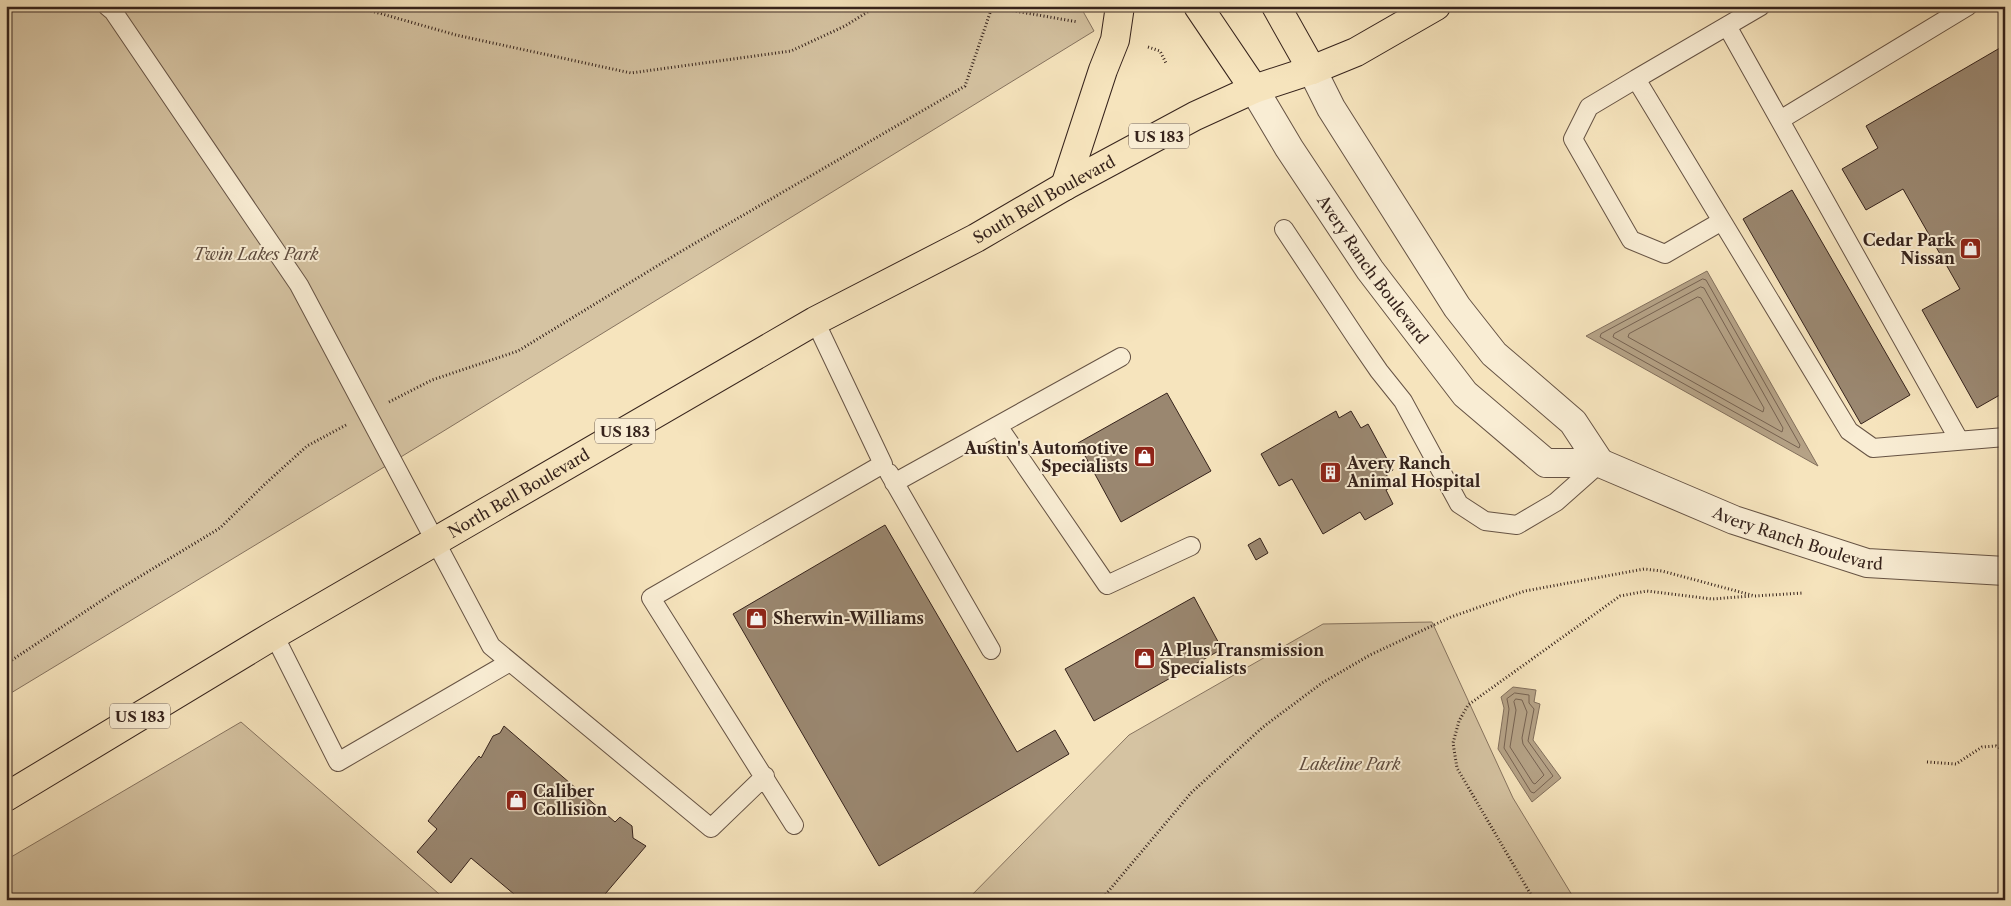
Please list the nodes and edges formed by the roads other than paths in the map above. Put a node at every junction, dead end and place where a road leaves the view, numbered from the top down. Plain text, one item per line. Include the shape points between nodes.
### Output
1 (107, 6) edge
2 (1120, 6) edge
3 (1198, 6) edge
4 (1276, 6) edge
5 (1436, 6) edge
6 (1761, 6) edge
7 (1968, 6) edge
8 (1727, 26) junction
9 (1312, 70) junction
10 (1636, 79) junction
11 (1254, 89) junction
12 (1780, 120) junction
13 (1065, 186) junction
14 (1722, 221) junction
15 (1284, 229) dead end
16 (815, 321) junction
17 (1121, 357) dead end
18 (998, 426) junction
19 (2005, 437) edge
20 (1959, 440) junction
21 (1600, 463) junction
22 (883, 464) junction
23 (894, 482) junction
24 (434, 541) junction
25 (1192, 546) dead end
26 (2005, 571) edge
27 (274, 634) junction
28 (991, 650) dead end
29 (510, 662) junction
30 (765, 776) junction
31 (6, 797) edge
32 (794, 826) dead end

1 - 24 lane via 113,10 299,285
2 - 13 main road via 1115,40
3 - 11 main road, Avery Ranch Boulevard
4 - 9 main road
5 - 9 main road, South Bell Boulevard / US 183 via 1356,52
6 - 8 lane
7 - 12 lane
8 - 10 lane
8 - 12 lane
9 - 11 main road, South Bell Boulevard / US 183
9 - 21 street via 1334,113 1457,307 1494,354 1573,422
10 - 14 lane
10 - 14 lane via 1588,107 1573,140 1631,240 1665,254
11 - 13 main road, South Bell Boulevard / US 183 via 1195,116
11 - 21 street, Avery Ranch Boulevard via 1370,270 1465,394 1546,463
12 - 20 lane
13 - 16 main road, South Bell Boulevard / US 183 via 976,238
14 - 20 lane via 1849,431 1873,448
15 - 21 lane via 1356,339 1403,400 1459,504 1485,522 1517,525 1556,502
16 - 22 lane
16 - 24 main road, North Bell Boulevard / US 183
17 - 18 lane
18 - 23 lane
18 - 25 lane via 1107,585
19 - 20 lane
21 - 26 street, Avery Ranch Boulevard via 1734,520 1867,563
22 - 23 lane
22 - 30 lane via 651,598
23 - 28 lane
24 - 27 main road, North Bell Boulevard / US 183
24 - 29 lane via 492,646
27 - 29 lane via 338,762
27 - 31 main road, US 183
29 - 30 lane via 711,828
30 - 32 lane

